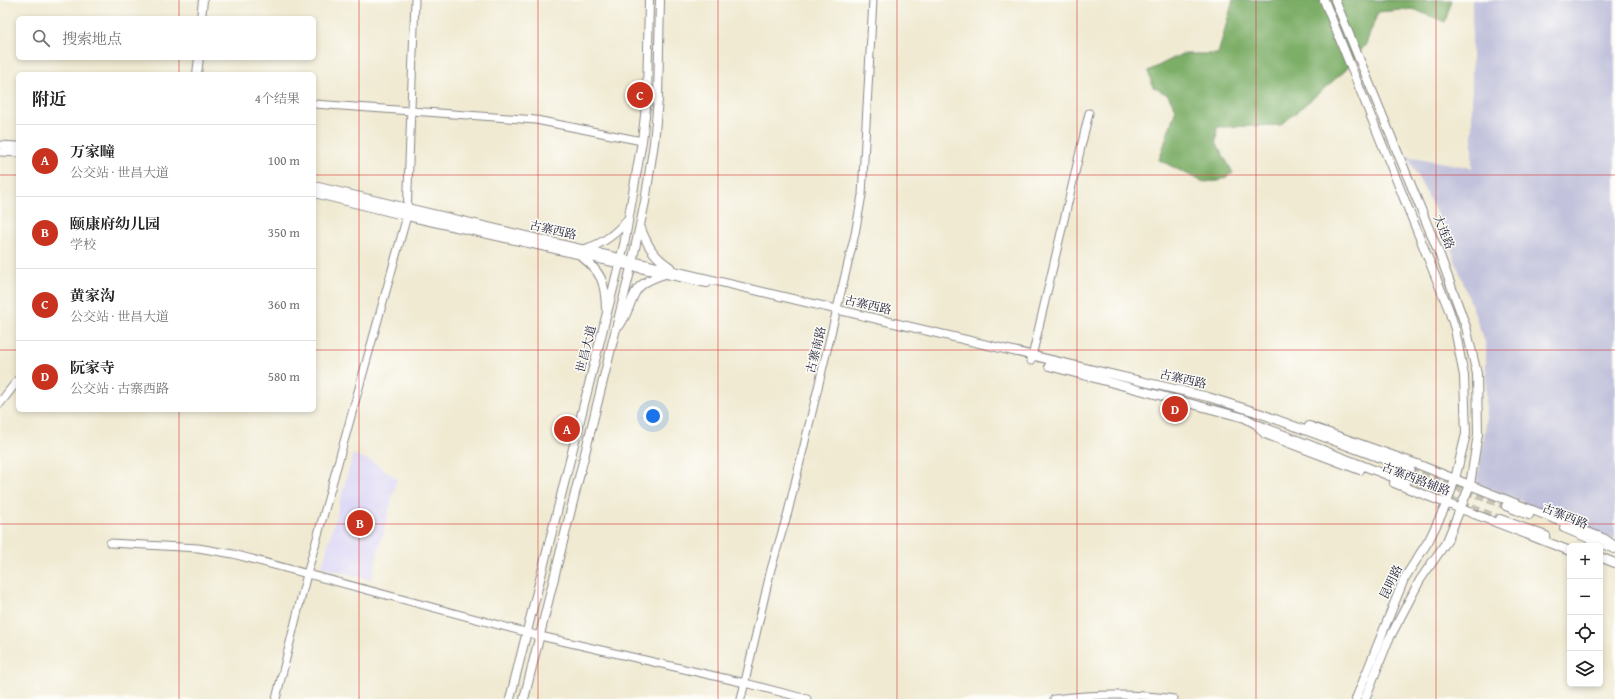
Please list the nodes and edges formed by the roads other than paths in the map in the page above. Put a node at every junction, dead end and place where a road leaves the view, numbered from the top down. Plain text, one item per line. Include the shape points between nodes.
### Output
1 (203, 0) edge
2 (415, 0) edge
3 (649, 0) edge
4 (660, 0) edge
5 (873, 0) edge
6 (1324, 0) edge
7 (1335, 0) edge
8 (201, 16) edge
9 (199, 60) edge
10 (197, 72) edge
11 (316, 104) edge
12 (411, 111) junction
13 (1089, 113) dead end
14 (642, 141) junction
15 (0, 145) edge
16 (16, 146) edge
17 (0, 152) edge
18 (16, 152) edge
19 (316, 187) edge
20 (316, 193) edge
21 (407, 212) junction
22 (629, 219) junction
23 (640, 226) junction
24 (582, 252) junction
25 (620, 261) junction
26 (632, 263) junction
27 (676, 270) junction
28 (665, 274) junction
29 (836, 312) junction
30 (606, 316) junction
31 (614, 334) junction
32 (1031, 359) junction
33 (16, 383) edge
34 (0, 403) edge
35 (1259, 413) junction
36 (1256, 424) junction
37 (1410, 469) tunnel mouth
38 (1455, 479) junction
39 (1405, 482) tunnel mouth
40 (1470, 485) junction
41 (1446, 503) junction
42 (1506, 506) tunnel mouth
43 (1461, 509) junction
44 (1500, 518) tunnel mouth
45 (110, 543) dead end
46 (1567, 544) edge
47 (1615, 546) edge
48 (1567, 550) edge
49 (1615, 550) edge
50 (1603, 558) edge
51 (1603, 563) edge
52 (1615, 564) edge
53 (307, 574) junction
54 (527, 632) junction
55 (540, 636) junction
56 (745, 683) junction
57 (276, 699) edge
58 (510, 699) edge
59 (524, 699) edge
60 (741, 699) edge
61 (807, 699) edge
62 (1054, 699) edge
63 (1174, 699) edge
64 (1356, 699) edge
65 (1365, 699) edge

1 - 8 main road
2 - 12 street
3 - 14 main road, 世昌大道 via 648,90
4 - 23 main road, 世昌大道 via 658,99 654,143
5 - 29 street, 古寨南路 via 862,195
6 - 38 main road, 大连路 via 1451,316 1464,376 1466,434
7 - 40 main road, 大连路 via 1441,258 1466,327 1477,374 1478,434
9 - 10 main road
11 - 12 street
12 - 14 street via 536,120
12 - 21 street
13 - 32 street
14 - 22 main road, 世昌大道
15 - 16 street
17 - 18 street
19 - 21 main road, 古寨西路
20 - 21 main road, 古寨西路
21 - 24 main road, 古寨西路
21 - 53 street
22 - 24 main road via 618,232
22 - 25 main road, 世昌大道
23 - 26 main road, 世昌大道
23 - 27 main road via 652,252 659,260
24 - 25 main road, 古寨西路
24 - 30 main road via 600,275 605,288
25 - 26 main road, 古寨西路
25 - 30 main road, 世昌大道
26 - 27 main road, 古寨西路
26 - 28 main road, 古寨西路
26 - 31 main road, 世昌大道
27 - 29 main road, 古寨西路
28 - 29 main road, 古寨西路
28 - 31 main road via 642,283 623,322
29 - 32 main road, 古寨西路
29 - 56 street, 古寨南路
30 - 54 main road, 世昌大道
31 - 55 main road, 世昌大道
32 - 35 main road, 古寨西路 via 1208,397
32 - 36 main road, 古寨西路 via 1221,411
33 - 34 main road
35 - 37 main road, 古寨西路
35 - 38 main road via 1277,415
36 - 39 main road, 古寨西路
36 - 41 main road, 古寨西路辅路 via 1265,434
38 - 40 main road
38 - 41 main road, 昆明路
40 - 43 main road, 昆明路
40 - 47 main road via 1605,539
41 - 43 main road, 古寨西路辅路
41 - 64 main road, 昆明路 via 1429,540 1404,579
42 - 49 main road, 古寨西路
43 - 48 main road, 古寨西路辅路
43 - 65 main road, 昆明路 via 1447,541 1420,580 1388,641
44 - 46 main road
45 - 53 street via 198,548 233,554
50 - 52 main road
51 - 52 main road
53 - 54 street
53 - 57 street
54 - 55 street
54 - 58 main road, 世昌大道
55 - 56 street
55 - 59 main road, 世昌大道
56 - 60 street, 古寨南路
56 - 61 street
62 - 63 street via 1097,694

